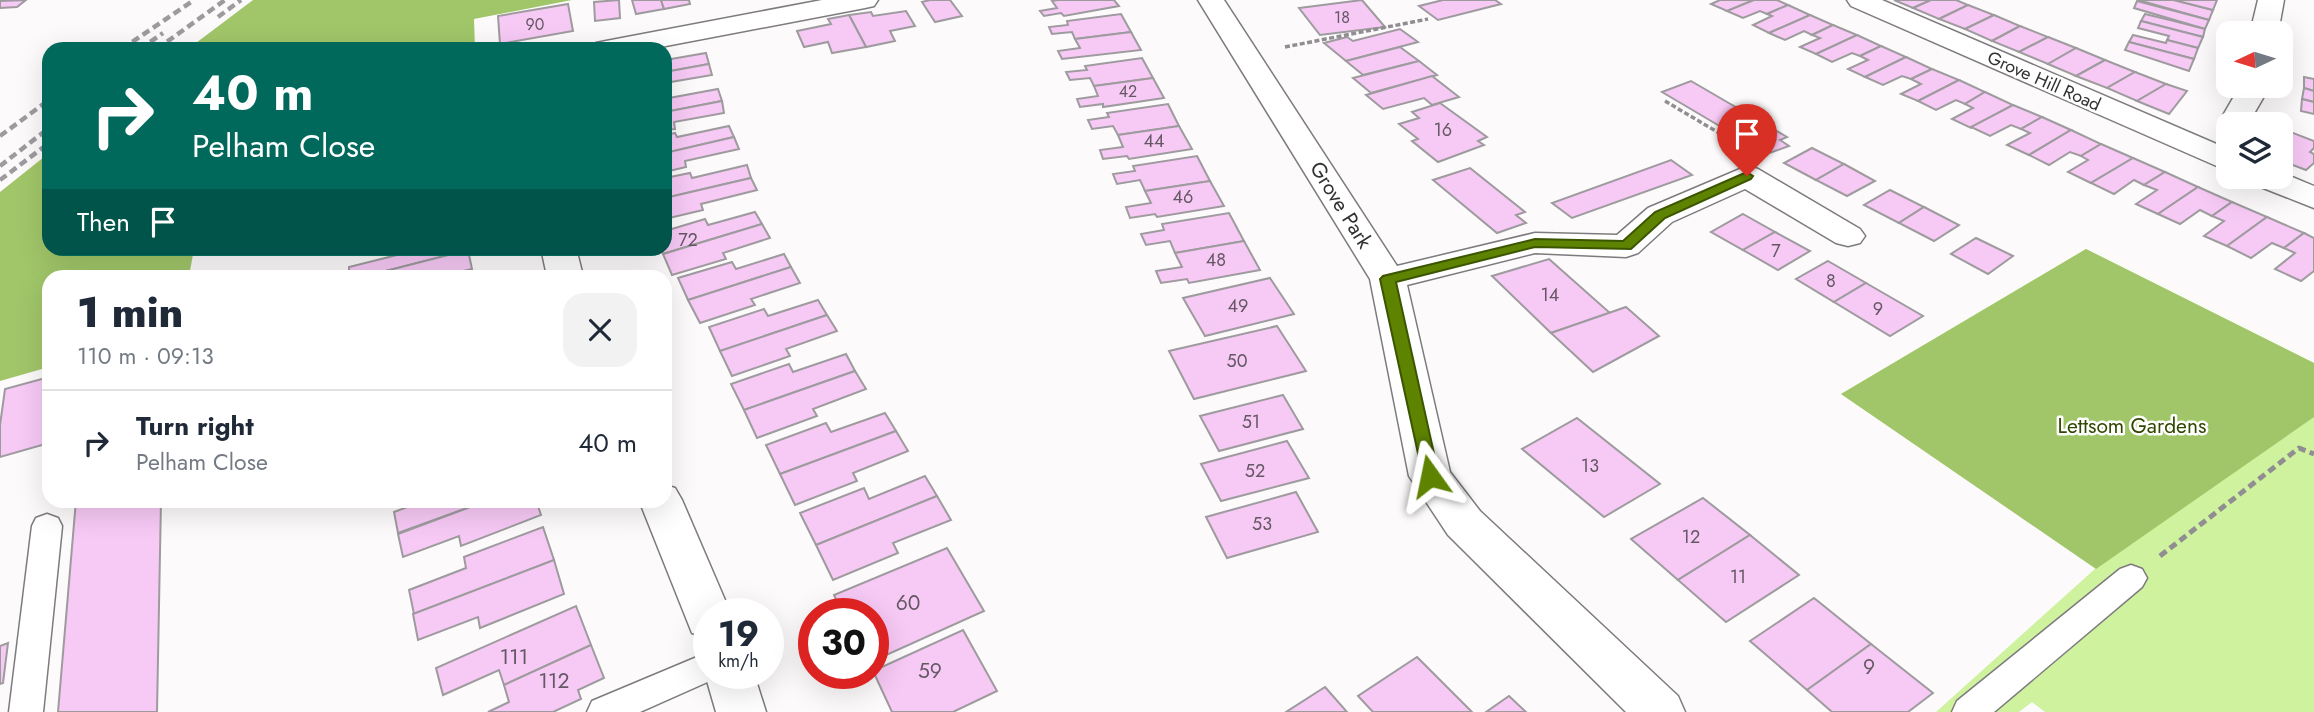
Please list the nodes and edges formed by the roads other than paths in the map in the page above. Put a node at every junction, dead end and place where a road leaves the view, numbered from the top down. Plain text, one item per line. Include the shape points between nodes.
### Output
1 (865, 0) edge
2 (1211, 0) edge
3 (1860, 0) edge
4 (2271, 0) edge
5 (2267, 21) edge
6 (643, 42) edge
7 (2216, 147) edge
8 (2293, 189) edge
9 (2314, 198) edge
10 (1848, 236) dead end
11 (1388, 279) junction
12 (663, 508) edge
13 (47, 526) dead end
14 (2131, 578) road end
15 (700, 598) edge
16 (693, 673) edge
17 (734, 689) edge
18 (26, 712) edge
19 (604, 712) edge
20 (741, 712) edge
21 (1660, 712) edge
22 (1969, 712) edge

1 - 6 street
2 - 11 street, Grove Park
3 - 7 street, Grove Hill Road
4 - 5 street
8 - 9 street
10 - 11 street via 1747,176 1660,215 1626,246 1535,243
11 - 21 street, Grove Park via 1430,476 1464,523
12 - 15 street
13 - 18 lane
14 - 22 lane
16 - 19 lane
17 - 20 street

